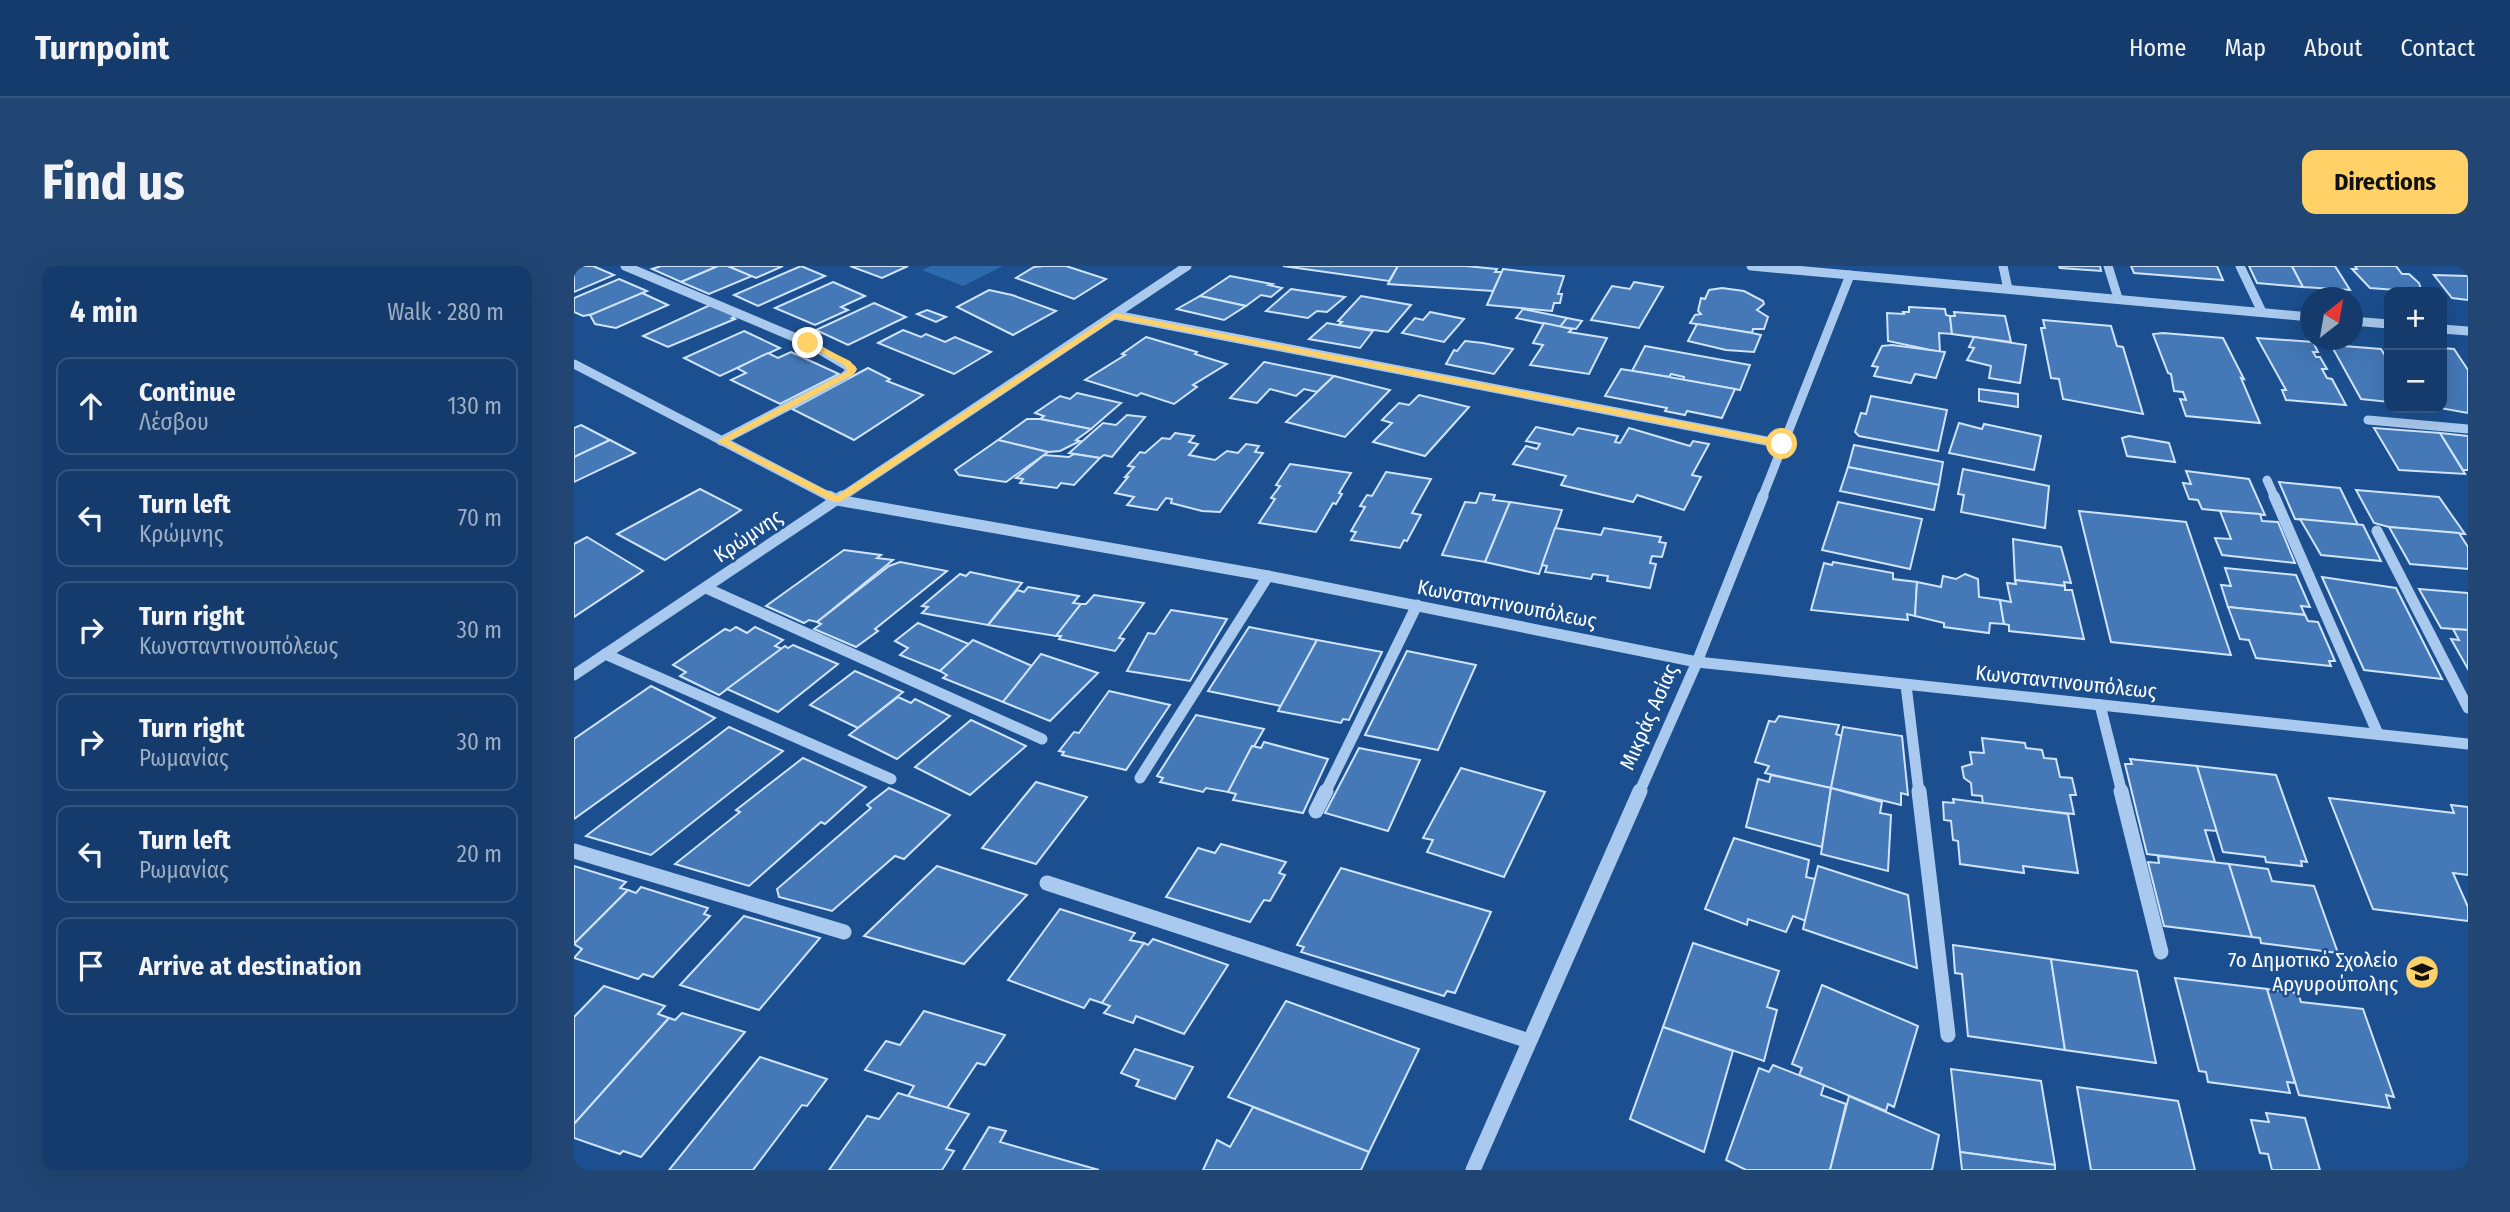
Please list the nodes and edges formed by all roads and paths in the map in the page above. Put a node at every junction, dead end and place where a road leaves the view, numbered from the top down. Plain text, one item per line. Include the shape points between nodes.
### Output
1 (625, 266) edge
2 (1187, 266) edge
3 (1751, 266) edge
4 (2003, 266) edge
5 (2108, 266) edge
6 (2239, 266) edge
7 (1847, 271) edge
8 (2008, 289) junction
9 (2118, 298) junction
10 (2262, 312) junction
11 (1115, 316) junction
12 (2300, 316) edge
13 (2363, 322) edge
14 (2384, 324) edge
15 (2447, 329) edge
16 (2468, 331) edge
17 (574, 364) edge
18 (2368, 420) dead end
19 (2468, 429) edge
20 (722, 441) junction
21 (1782, 444) junction
22 (2267, 480) dead end
23 (837, 500) junction
24 (2377, 531) dead end
25 (1268, 576) junction
26 (706, 588) junction
27 (1417, 605) junction
28 (605, 654) junction
29 (574, 659) edge
30 (1697, 662) junction
31 (586, 667) junction
32 (574, 675) edge
33 (1906, 685) junction
34 (2101, 705) junction
35 (2468, 708) edge
36 (2378, 734) junction
37 (1042, 739) dead end
38 (2468, 744) edge
39 (1140, 778) dead end
40 (891, 779) dead end
41 (1316, 811) dead end
42 (574, 851) edge
43 (1046, 883) dead end
44 (844, 932) dead end
45 (2161, 952) dead end
46 (1948, 1035) dead end
47 (1529, 1041) junction
48 (1473, 1170) edge

1 - 20 street via 808,343 852,369
2 - 11 street, Κρώμνης
3 - 7 street
4 - 8 street
5 - 9 street
6 - 10 street
7 - 8 street
7 - 21 street, Μικράς Ασίας
8 - 9 street
9 - 10 street
10 - 12 street
11 - 21 street
11 - 23 street, Κρώμνης
13 - 14 street
15 - 16 street
17 - 20 street, Κωνσταντινουπόλεως
18 - 19 street
20 - 23 street, Κωνσταντινουπόλεως
21 - 30 street, Μικράς Ασίας
22 - 36 street
23 - 25 street, Κωνσταντινουπόλεως
23 - 26 street, Κρώμνης
24 - 35 street
25 - 27 street, Κωνσταντινουπόλεως
25 - 39 street
26 - 28 street, Κρώμνης
26 - 37 street
27 - 30 street, Κωνσταντινουπόλεως
27 - 41 street
28 - 31 street, Κρώμνης
28 - 40 street
29 - 31 street
30 - 33 street, Κωνσταντινουπόλεως
30 - 47 street, Μικράς Ασίας
31 - 32 street, Κρώμνης
33 - 34 street, Κωνσταντινουπόλεως
33 - 46 street
34 - 36 street, Κωνσταντινουπόλεως
34 - 45 street
36 - 38 street, Κωνσταντινουπόλεως
42 - 44 street
43 - 47 street
47 - 48 street, Μικράς Ασίας

